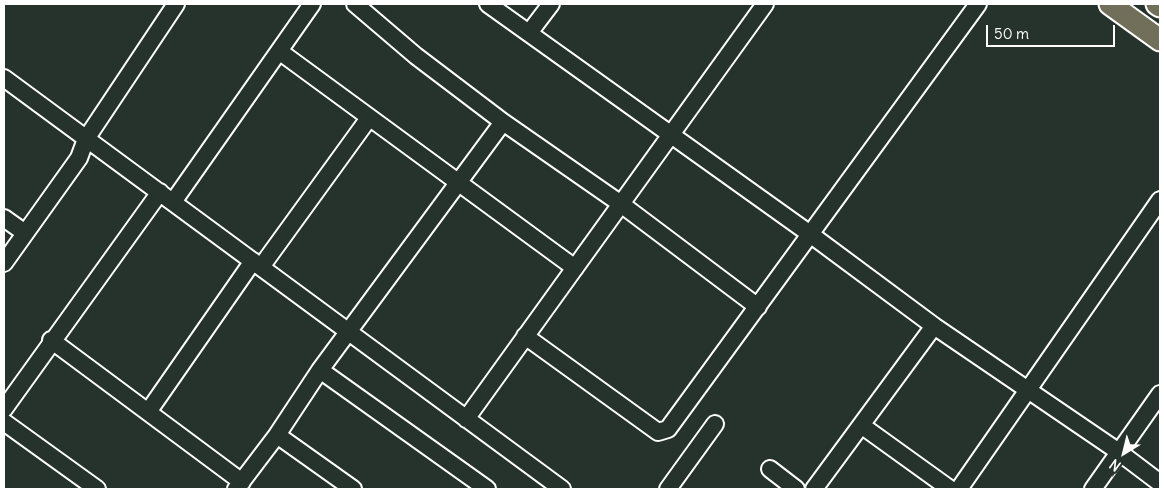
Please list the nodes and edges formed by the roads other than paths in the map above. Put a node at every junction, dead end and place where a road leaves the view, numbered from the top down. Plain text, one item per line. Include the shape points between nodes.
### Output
1 (176, 4) edge
2 (312, 4) edge
3 (355, 4) edge
4 (488, 4) edge
5 (551, 4) edge
6 (765, 4) edge
7 (978, 4) edge
8 (1110, 4) edge
9 (1157, 4) edge
10 (1160, 6) edge
11 (529, 33) junction
12 (1160, 40) edge
13 (279, 52) junction
14 (4, 78) edge
15 (369, 118) junction
16 (503, 122) junction
17 (671, 134) junction
18 (86, 139) junction
19 (459, 183) junction
20 (166, 197) junction
21 (1160, 200) edge
22 (621, 204) junction
23 (4, 218) edge
24 (25, 233) junction
25 (810, 234) junction
26 (4, 263) edge
27 (257, 264) junction
28 (575, 268) junction
29 (758, 307) junction
30 (934, 326) junction
31 (350, 331) junction
32 (525, 336) junction
33 (52, 340) junction
34 (320, 370) junction
35 (1027, 389) junction
36 (1160, 394) edge
37 (4, 409) edge
38 (148, 412) junction
39 (466, 419) junction
40 (4, 422) edge
41 (714, 424) dead end
42 (861, 425) junction
43 (277, 435) junction
44 (1119, 452) junction
45 (770, 469) dead end
46 (1160, 483) edge
47 (239, 486) edge
48 (97, 489) edge
49 (353, 489) edge
50 (487, 489) edge
51 (562, 489) edge
52 (668, 489) edge
53 (796, 489) edge
54 (814, 489) edge
55 (950, 489) edge
56 (959, 489) edge
57 (1093, 489) edge

1 - 18 street
2 - 13 street
3 - 16 street via 416,56
4 - 11 street
5 - 11 street
6 - 17 street
7 - 25 street
8 - 12 main road
9 - 10 main road
11 - 17 street
13 - 15 street
13 - 20 street
14 - 18 street
15 - 19 street
15 - 27 street
16 - 19 street
16 - 22 street
17 - 22 street
17 - 25 street
18 - 20 street
18 - 24 street via 79,158
19 - 28 street
19 - 31 street
20 - 27 street
20 - 33 street
21 - 35 street
22 - 28 street
22 - 29 street
23 - 24 street
24 - 26 street
25 - 29 street
25 - 30 street
27 - 31 street
27 - 38 street
28 - 32 street
29 - 32 street via 664,432 658,432
30 - 35 street
30 - 42 street
31 - 34 street
31 - 39 street
32 - 39 street
33 - 37 street
33 - 38 street
34 - 43 street
34 - 50 street
35 - 44 street
35 - 56 street
36 - 44 street
38 - 47 street
39 - 51 street
40 - 48 street
41 - 52 street
42 - 54 street
42 - 55 street
43 - 47 street
43 - 49 street
44 - 46 street
44 - 57 street
45 - 53 street

